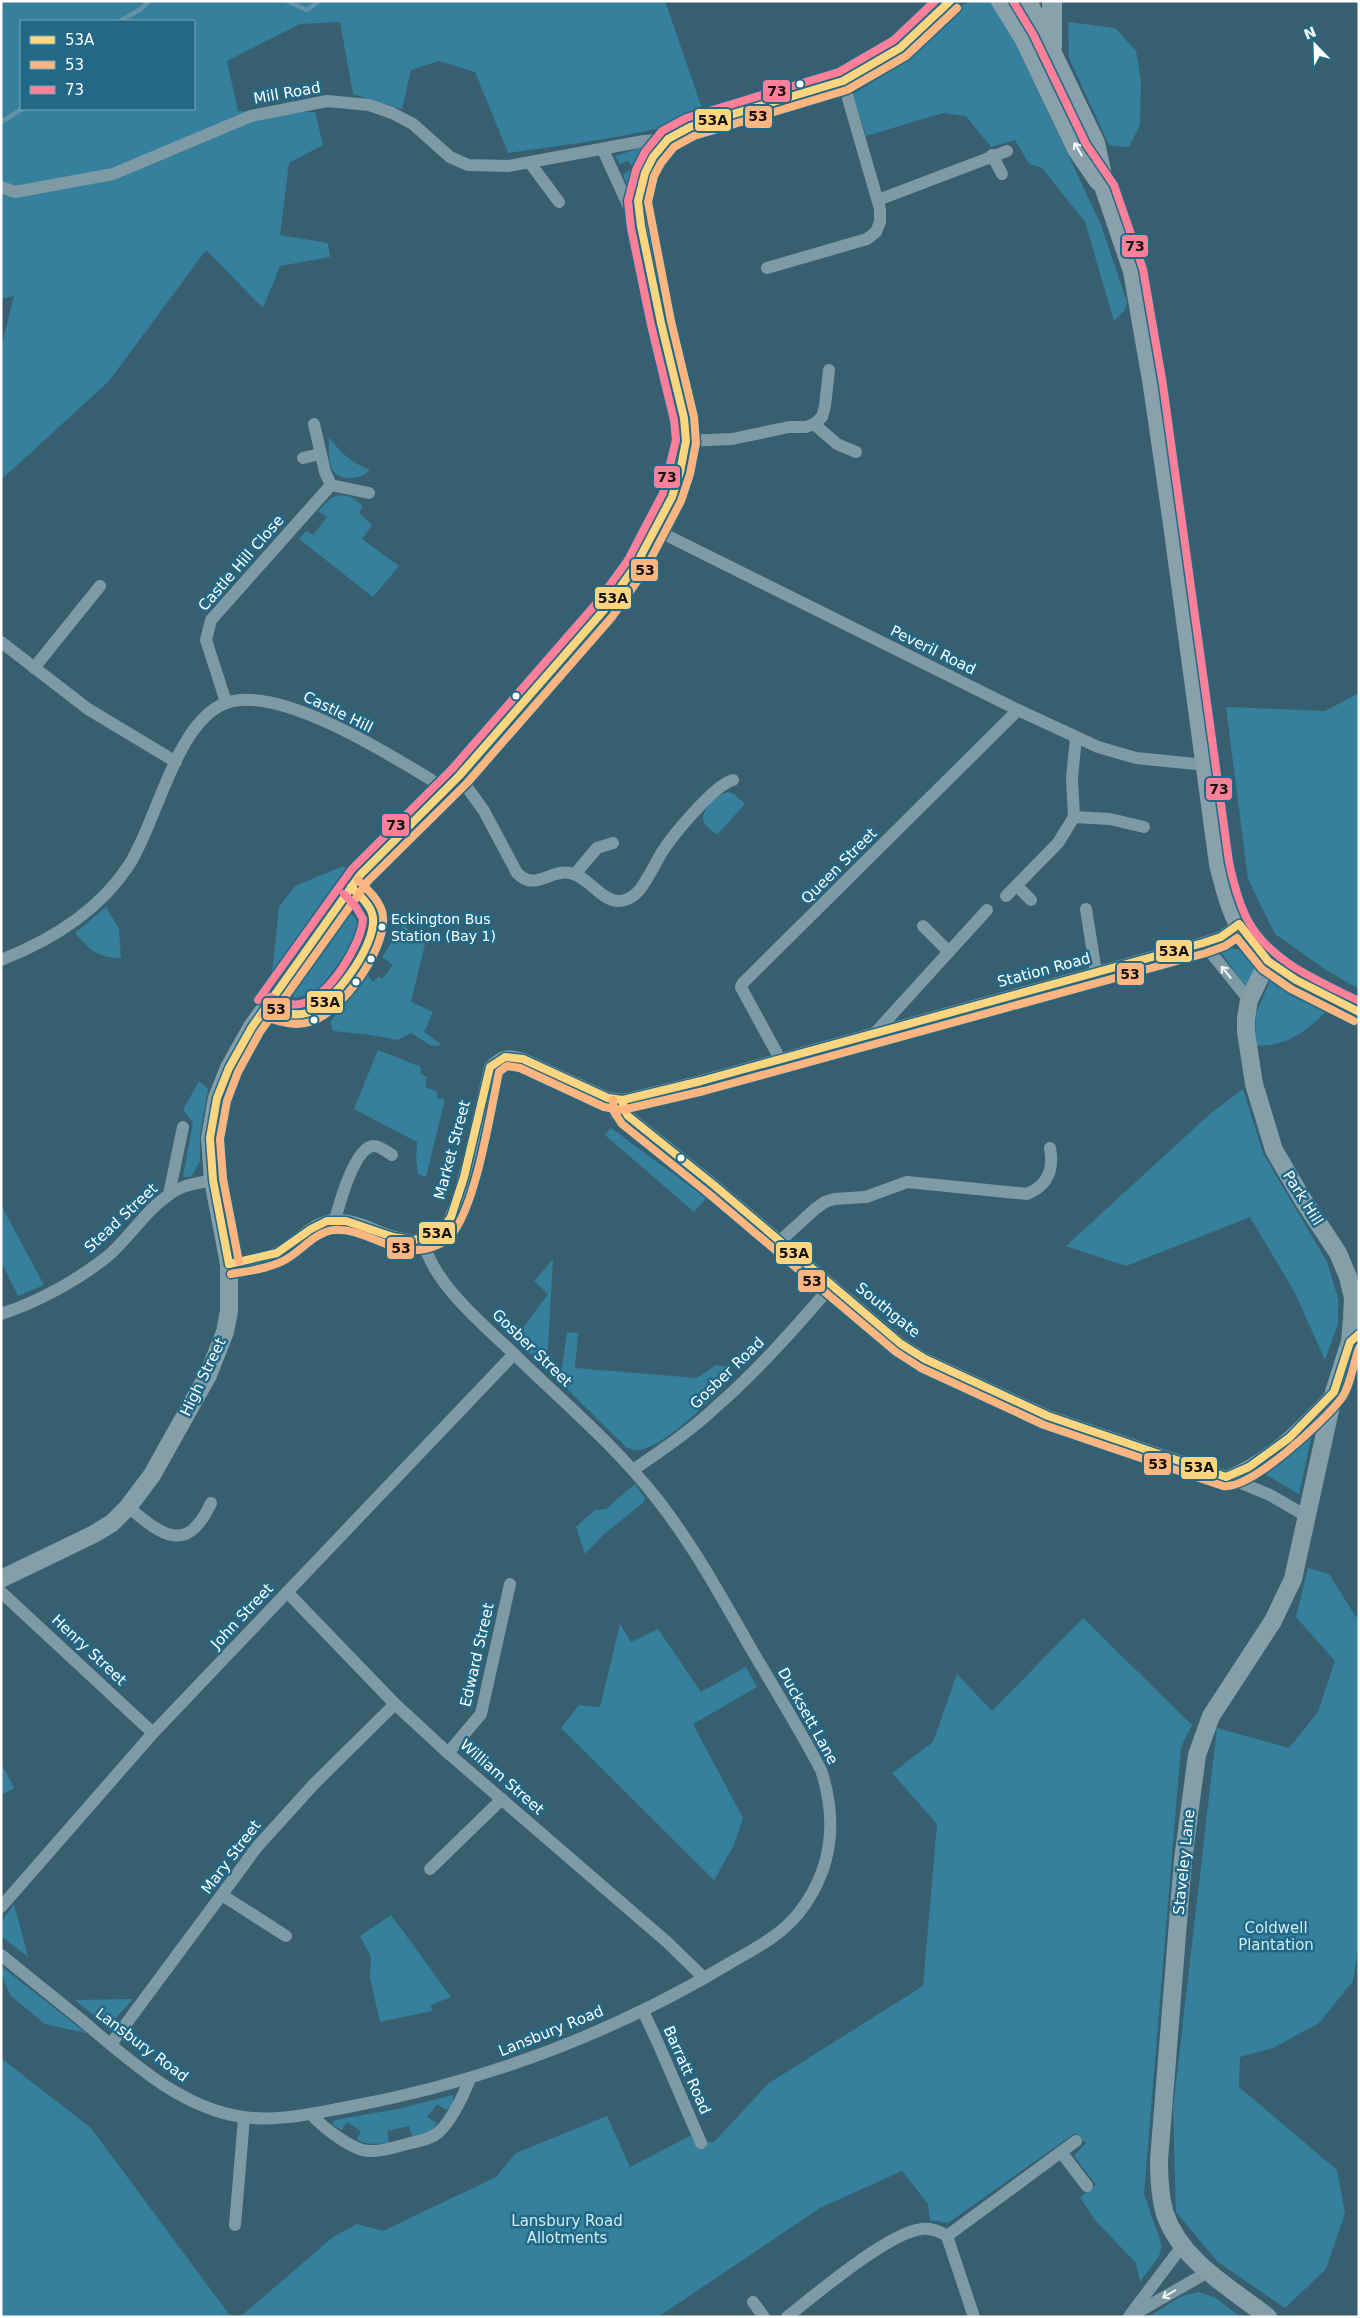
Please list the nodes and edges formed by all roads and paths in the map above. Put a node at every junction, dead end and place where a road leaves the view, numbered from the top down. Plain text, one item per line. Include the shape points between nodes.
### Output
1 (950, 1) edge
2 (1001, 1) edge
3 (1012, 1) edge
4 (1027, 1) edge
5 (1052, 1) edge
6 (1024, 38) junction
7 (1052, 52) junction
8 (843, 81) junction
9 (668, 139) junction
10 (603, 150) junction
11 (1007, 151) dead end
12 (992, 155) junction
13 (530, 163) junction
14 (1002, 174) dead end
15 (1, 187) edge
16 (1105, 189) junction
17 (878, 200) junction
18 (559, 202) dead end
19 (640, 217) junction
20 (767, 268) dead end
21 (829, 370) dead end
22 (314, 424) dead end
23 (814, 424) junction
24 (686, 441) junction
25 (856, 452) dead end
26 (320, 454) junction
27 (304, 458) dead end
28 (331, 485) junction
29 (369, 493) dead end
30 (656, 530) junction
31 (100, 586) dead end
32 (1, 642) edge
33 (34, 668) junction
34 (226, 702) junction
35 (1018, 710) junction
36 (1076, 738) junction
37 (176, 762) junction
38 (1206, 765) junction
39 (459, 776) junction
40 (733, 780) dead end
41 (446, 789) junction
42 (1074, 817) junction
43 (1144, 826) dead end
44 (613, 843) dead end
45 (575, 874) junction
46 (1017, 886) junction
47 (1006, 896) dead end
48 (1031, 900) dead end
49 (1086, 909) dead end
50 (987, 910) dead end
51 (1239, 924) junction
52 (922, 926) dead end
53 (1203, 943) junction
54 (948, 951) junction
55 (1, 960) edge
56 (1268, 961) junction
57 (1096, 972) junction
58 (1249, 1000) junction
59 (1359, 1012) edge
60 (875, 1033) junction
61 (780, 1059) junction
62 (623, 1100) junction
63 (183, 1127) dead end
64 (1050, 1148) dead end
65 (392, 1155) dead end
66 (213, 1180) junction
67 (169, 1194) junction
68 (335, 1220) junction
69 (423, 1239) junction
70 (779, 1242) junction
71 (229, 1264) junction
72 (832, 1286) junction
73 (1, 1314) edge
74 (1354, 1338) edge
75 (514, 1354) junction
76 (1334, 1392) junction
77 (633, 1470) junction
78 (1226, 1477) junction
79 (211, 1503) dead end
80 (128, 1507) junction
81 (1308, 1517) junction
82 (1, 1579) edge
83 (510, 1584) dead end
84 (1, 1592) edge
85 (287, 1592) junction
86 (394, 1704) junction
87 (153, 1733) junction
88 (448, 1753) junction
89 (502, 1799) junction
90 (430, 1869) dead end
91 (222, 1894) junction
92 (1, 1907) edge
93 (286, 1936) dead end
94 (1, 1955) edge
95 (704, 1978) junction
96 (643, 2011) junction
97 (111, 2044) junction
98 (470, 2078) junction
99 (311, 2114) junction
100 (244, 2118) junction
101 (1076, 2141) dead end
102 (701, 2143) dead end
103 (1061, 2152) junction
104 (1087, 2186) dead end
105 (235, 2225) dead end
106 (947, 2236) junction
107 (1183, 2245) junction
108 (1208, 2272) junction
109 (753, 2302) dead end
110 (764, 2317) edge
111 (786, 2317) edge
112 (974, 2317) edge
113 (1129, 2317) edge
114 (1268, 2317) edge

1 - 8 main road via 900,48
2 - 6 main road
3 - 6 main road
4 - 7 main road
5 - 7 main road
16 -> 6 main road via 1077,149
7 - 16 main road via 1095,144
8 - 9 main road via 690,127
8 - 17 street
9 - 10 street, Mill Road
9 - 19 main road, High Street via 645,173 638,201
10 - 13 street, Mill Road
10 - 19 street via 629,207
11 - 12 street
12 - 14 street
12 - 17 street
13 - 15 street, Mill Road via 468,165 450,157 413,124 392,112 369,105 327,101 251,116 114,174 15,192
13 - 18 street
16 - 38 main road via 1133,271 1143,324
17 - 20 street via 880,222 876,232 867,239
19 - 24 main road, High Street via 684,418
21 - 23 street via 822,417
22 - 26 street
23 - 24 street via 732,439
23 - 25 street via 837,444
24 - 30 main road, High Street via 678,481
26 - 27 street
26 - 28 street
28 - 29 street
28 - 34 street, Castle Hill Close via 211,620 206,640
30 - 35 street, Peveril Road
30 - 39 main road, High Street via 604,610
31 - 33 street
32 - 33 street
33 - 37 street via 88,708
34 - 37 street via 214,708 195,726
34 - 41 street, Castle Hill via 262,701 299,710 355,737
35 - 36 street, Peveril Road
35 - 61 street, Queen Street via 743,983 743,991
36 - 38 street, Peveril Road via 1120,755
36 - 42 street via 1072,778
37 - 55 street via 137,851 104,898 61,931
38 - 51 main road via 1219,864
39 - 41 main road, High Street
39 - 45 street via 484,811 522,879 530,882 561,872
40 - 45 street via 720,786 675,835 631,898 613,900
41 - 66 main road, High Street via 360,875 252,1027 216,1098 210,1138
42 - 43 street via 1110,819
42 - 46 street via 1058,843
44 - 45 street via 597,848
46 - 47 street
46 - 48 street
49 - 57 street
50 - 54 street
51 - 53 street, Station Road via 1221,937
51 - 56 main road
52 - 54 street
53 - 57 street, Station Road
58 -> 53 street
54 - 60 street
56 - 58 main road, Park Hill
56 - 59 main road via 1296,980
57 - 60 street, Station Road
58 - 74 main road, Park Hill via 1246,1032 1263,1120 1274,1150 1338,1253 1353,1298
60 - 61 street, Station Road
61 - 62 street, Station Road
62 - 69 street, Market Street via 608,1098 523,1058 510,1055 499,1058 490,1067 466,1164 446,1227
62 - 70 street, Southgate via 628,1116
63 - 67 street
64 - 70 street via 1052,1164 1049,1175 1038,1189 1027,1194 906,1182 866,1197 824,1202
65 - 68 street via 378,1147 367,1148 344,1188
66 - 67 street, Stead Street
66 - 71 main road, High Street
67 - 73 street, Stead Street via 94,1266 26,1304
68 - 69 street via 399,1238
68 - 71 street via 312,1228 276,1253
69 - 75 street, Gosber Street via 431,1262 448,1287
70 - 72 street, Southgate
71 - 80 main road, High Street via 229,1310 218,1352 152,1475
72 - 77 street, Gosber Road via 719,1405
72 - 78 street, Southgate via 901,1344 946,1370 1048,1416
74 - 76 main road, Park Hill
75 - 77 street, Gosber Street
75 - 85 street, John Street
76 - 78 street via 1289,1438 1249,1467
76 - 81 main road, Staveley Lane
77 - 95 street, Ducksett Lane via 681,1533 715,1586 813,1754 830,1800 828,1851 823,1870 807,1902 784,1929
78 - 81 street, Southgate via 1270,1495
79 - 80 street via 195,1530 180,1536 152,1527
80 - 82 main road, High Street via 112,1523 94,1534
81 - 107 main road, Staveley Lane via 1293,1579 1284,1601 1211,1716 1197,1755 1183,1860 1159,2160 1160,2189 1166,2215
83 - 88 street, Edward Street via 481,1714
84 - 87 street, Henry Street
85 - 86 street, William Street
85 - 87 street, John Street
86 - 88 street, William Street
86 - 91 street, Mary Street via 278,1822
87 - 92 street, John Street
88 - 89 street, William Street
89 - 90 street
89 - 95 street, William Street
91 - 93 street
91 - 97 street, Mary Street
94 - 97 street, Lansbury Road
95 - 96 street, Ducksett Lane
96 - 98 street, Lansbury Road via 557,2048
96 - 102 street, Barratt Road
97 - 100 street, Lansbury Road via 189,2100
98 - 99 street, Lansbury Road
98 - 99 street via 464,2094 432,2138 368,2152 320,2125
99 - 100 street, Lansbury Road
100 - 105 street
101 - 103 street
103 - 104 street
103 - 106 street
106 - 111 street via 921,2229 889,2241
106 - 112 street
107 - 108 main road, Staveley Lane
107 - 113 street
108 -> 113 street
108 - 114 main road, Staveley Lane
109 - 110 street

